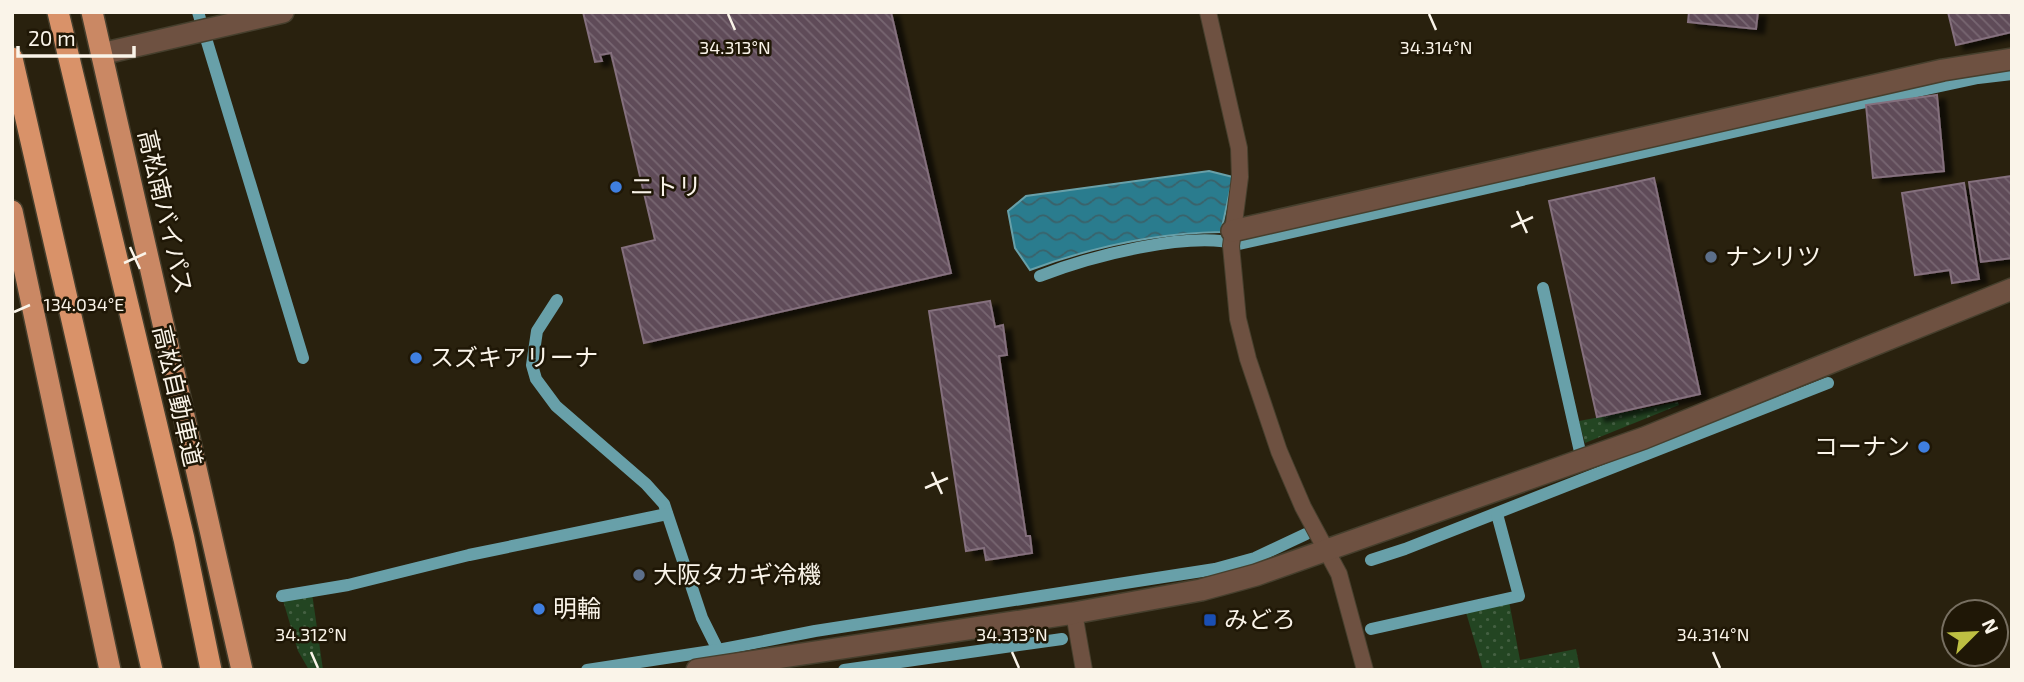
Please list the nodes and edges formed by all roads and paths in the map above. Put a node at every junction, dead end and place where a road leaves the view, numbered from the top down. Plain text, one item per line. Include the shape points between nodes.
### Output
1 (58, 12) edge
2 (92, 12) edge
3 (284, 12) edge
4 (1208, 12) edge
5 (101, 54) junction
6 (12, 58) edge
7 (2012, 59) edge
8 (12, 211) edge
9 (1232, 231) junction
10 (2012, 289) edge
11 (1326, 551) junction
12 (1074, 613) junction
13 (708, 669) edge
14 (110, 670) edge
15 (152, 670) edge
16 (211, 670) edge
17 (242, 670) edge
18 (1084, 670) edge
19 (1365, 670) edge

1 - 16 highway, 高松自動車道
2 - 5 highway, 高松南バイパス
3 - 5 street
4 - 9 lane via 1239,148
5 - 17 highway, 高松南バイパス
6 - 15 highway
7 - 9 street via 1943,70
8 - 14 highway
9 - 11 lane via 1236,297 1248,359 1279,452
10 - 11 street via 1644,438
11 - 12 street via 1201,590
11 - 19 lane via 1339,574
12 - 13 street
12 - 18 lane

